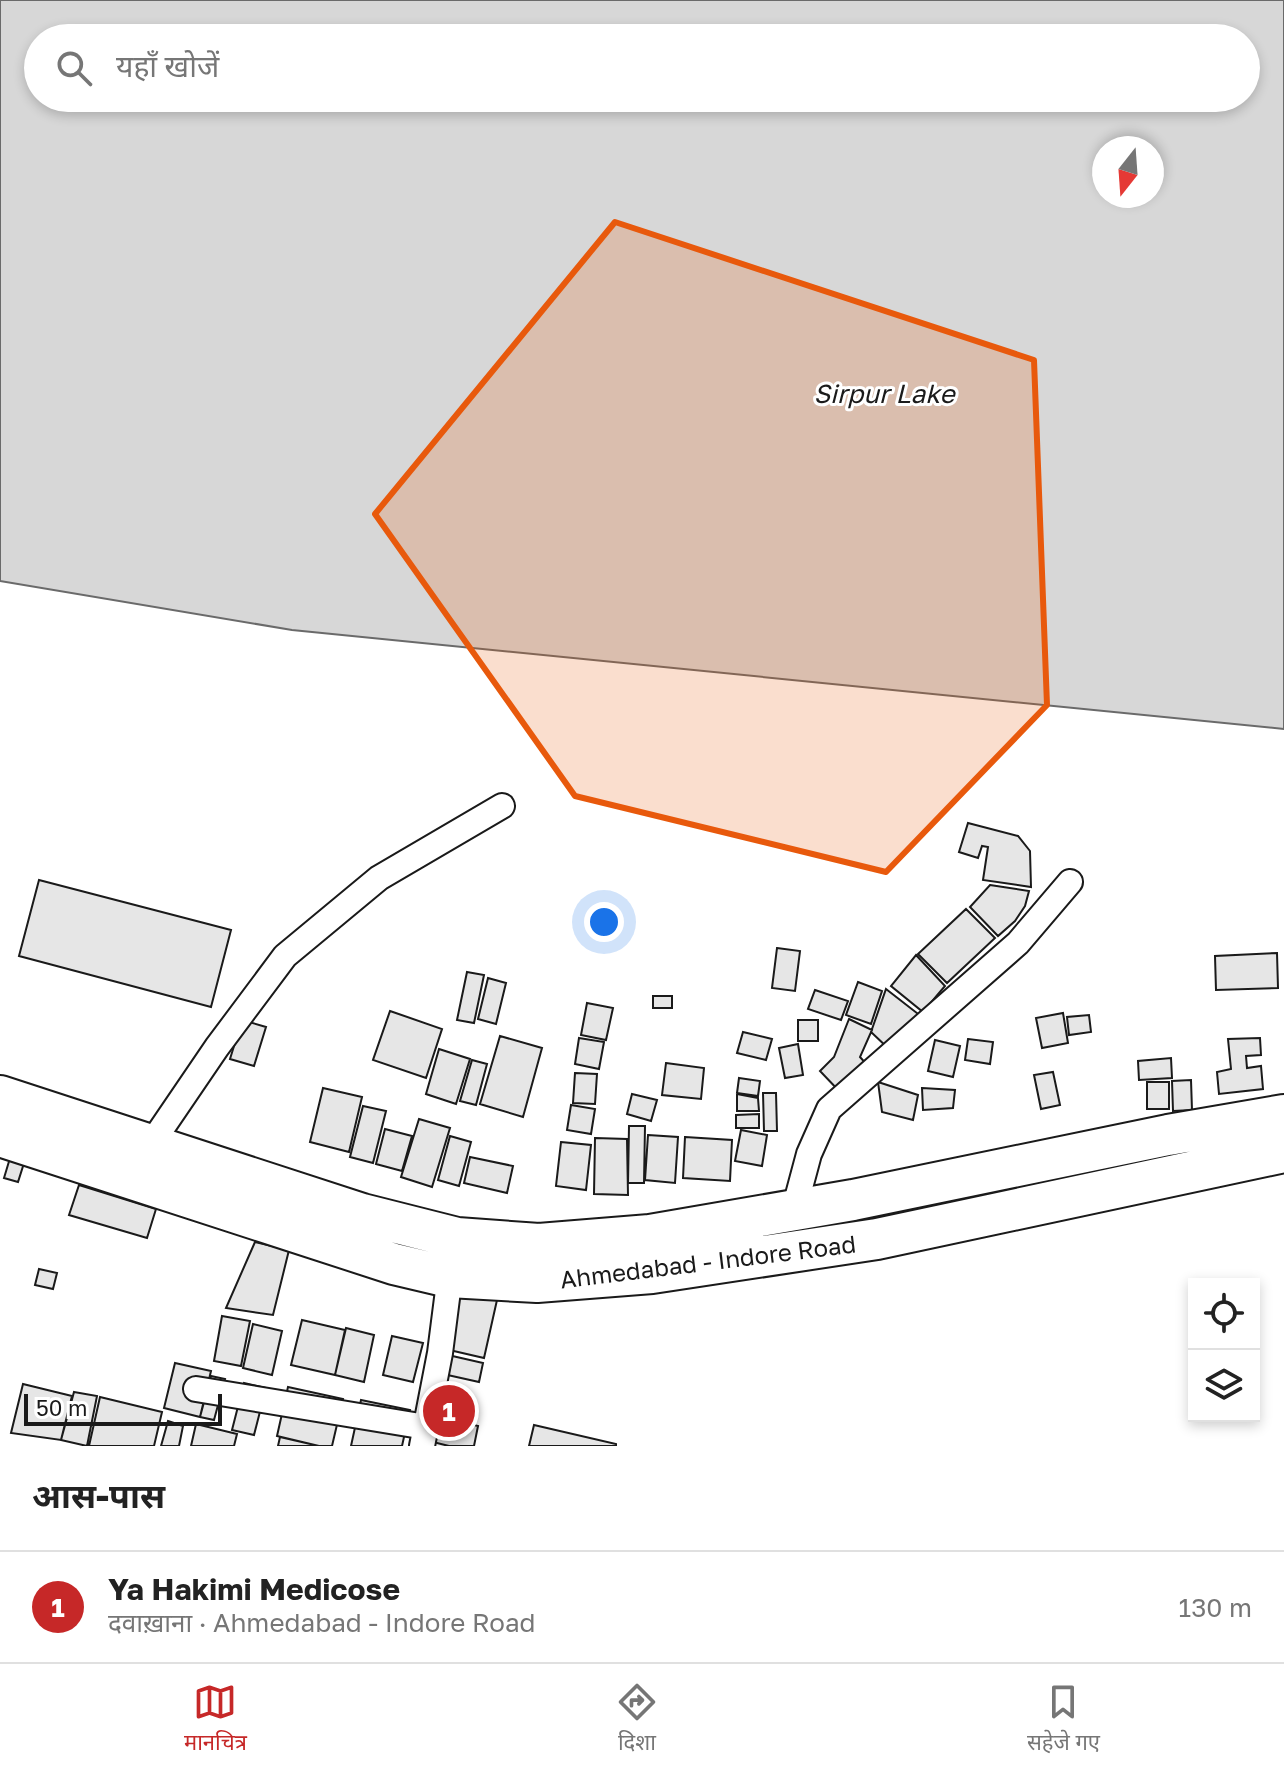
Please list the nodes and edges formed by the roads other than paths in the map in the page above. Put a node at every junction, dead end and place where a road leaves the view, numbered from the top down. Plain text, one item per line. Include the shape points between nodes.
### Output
1 (502, 806) dead end
2 (1070, 882) dead end
3 (0, 1096) edge
4 (1284, 1115) edge
5 (0, 1136) edge
6 (151, 1144) junction
7 (1284, 1152) edge
8 (794, 1210) junction
9 (457, 1238) junction
10 (449, 1277) junction
11 (196, 1389) dead end
12 (424, 1437) edge

1 - 6 street via 379,878 285,956
2 - 8 street via 1018,943 829,1109 809,1154
3 - 6 highway, Ahmedabad - Indore Road
4 - 8 highway, Ahmedabad - Indore Road
5 - 10 highway, Ahmedabad - Indore Road via 394,1264
6 - 9 highway, Ahmedabad - Indore Road via 362,1214
7 - 10 highway, Ahmedabad - Indore Road via 877,1239 667,1271 537,1282
8 - 9 highway, Ahmedabad - Indore Road via 650,1235 539,1244
9 - 10 street
10 - 12 street
11 - 12 street

